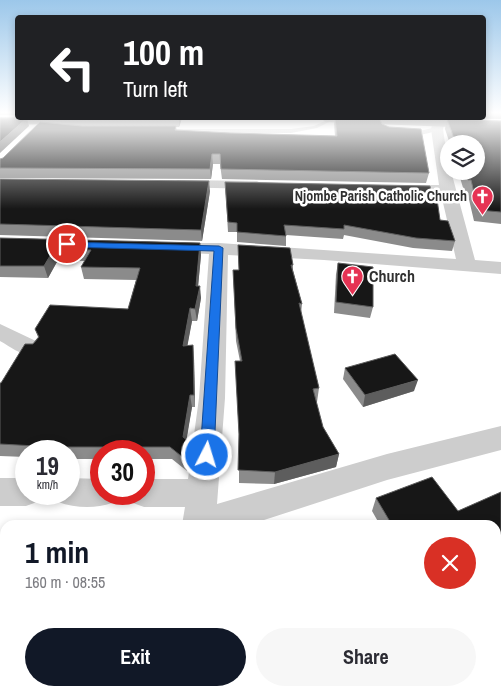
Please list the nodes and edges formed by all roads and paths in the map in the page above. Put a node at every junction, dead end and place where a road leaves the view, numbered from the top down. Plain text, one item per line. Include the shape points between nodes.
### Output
1 (440, 144) edge
2 (158, 184) edge
3 (274, 186) edge
4 (387, 188) edge
5 (446, 190) junction
6 (152, 246) edge
7 (219, 248) junction
8 (466, 264) junction
9 (501, 268) edge
10 (0, 331) edge
11 (30, 348) edge
12 (501, 438) edge
13 (0, 492) edge
14 (15, 492) edge
15 (155, 493) edge
16 (203, 493) junction
17 (200, 520) edge
18 (216, 520) edge

1 - 5 street
2 - 3 street
4 - 5 street
5 - 8 street
6 - 7 street
7 - 8 street
7 - 16 street via 212,398
8 - 9 street
10 - 11 street
12 - 18 street via 346,479
13 - 14 street
15 - 16 street
16 - 17 street

